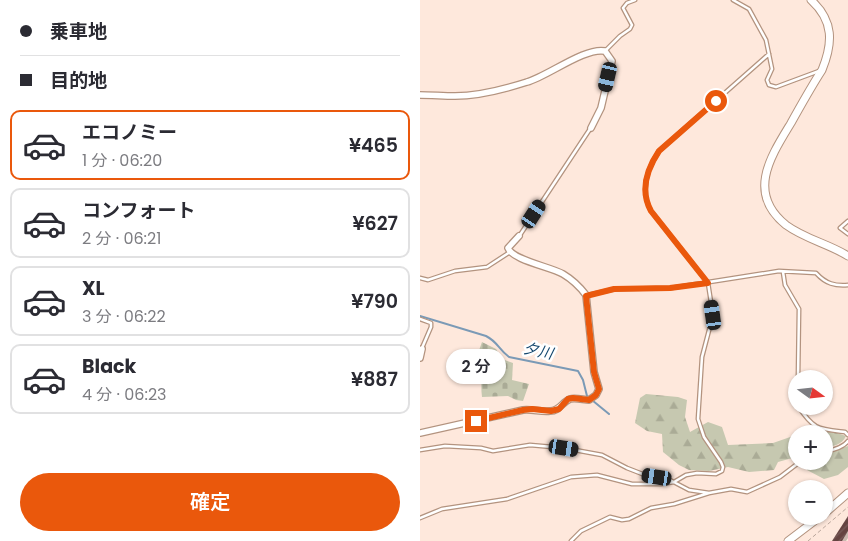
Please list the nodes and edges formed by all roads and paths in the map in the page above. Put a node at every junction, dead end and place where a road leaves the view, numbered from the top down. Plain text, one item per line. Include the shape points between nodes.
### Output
1 (635, 0) edge
2 (733, 0) edge
3 (812, 0) edge
4 (606, 51) junction
5 (769, 54) junction
6 (822, 70) junction
7 (420, 94) edge
8 (590, 128) joint
9 (848, 221) edge
10 (848, 234) edge
11 (519, 236) joint
12 (510, 252) junction
13 (848, 256) edge
14 (783, 271) junction
15 (420, 278) edge
16 (708, 283) junction
17 (848, 285) edge
18 (586, 296) junction
19 (420, 319) edge
20 (422, 349) joint
21 (420, 358) edge
22 (798, 370) edge
23 (805, 415) edge
24 (420, 433) edge
25 (848, 435) edge
26 (848, 441) edge
27 (833, 449) edge
28 (420, 450) edge
29 (789, 470) edge
30 (674, 482) junction
31 (708, 493) junction
32 (848, 494) edge
33 (833, 506) edge
34 (848, 507) edge
35 (420, 518) edge
36 (809, 525) edge
37 (571, 541) edge
38 (788, 541) edge
39 (808, 541) edge

1 - 4 lane via 623,8 632,25 630,29
2 - 5 lane via 749,9 764,35
3 - 6 street via 826,20 830,33 830,45
4 - 7 street via 600,50 529,82 508,87 456,96
4 - 8 street via 612,61 601,108
5 - 6 lane via 772,69 767,80 769,86 776,87
5 - 16 lane via 659,151 644,189 646,204
6 - 13 street via 771,157 765,184 769,203 787,226
8 - 11 lane
9 - 10 lane via 840,228
11 - 12 street via 508,248
12 - 15 lane via 487,267 455,271 428,280
12 - 18 street via 564,275
14 - 16 lane
14 - 17 lane via 816,274 833,286
14 - 22 lane via 784,285 799,309
16 - 18 lane via 670,288 614,289
16 - 30 lane via 713,315 702,357 698,419 704,437 723,467 716,474 686,475
18 - 24 street via 594,372 599,389 596,395 589,400 568,399 559,409 551,411 523,410
19 - 20 lane via 431,323
20 - 21 street
23 - 25 lane via 814,427
26 - 27 lane
28 - 30 lane via 444,446 493,451 530,445 564,448 602,455 645,475
29 - 31 lane via 747,492 731,488
30 - 31 lane via 689,490
30 - 35 lane via 632,484 597,475 572,477 507,499 442,510
31 - 37 lane via 651,508 629,519 610,517 581,531
32 - 33 street
34 - 39 path
36 - 38 street

